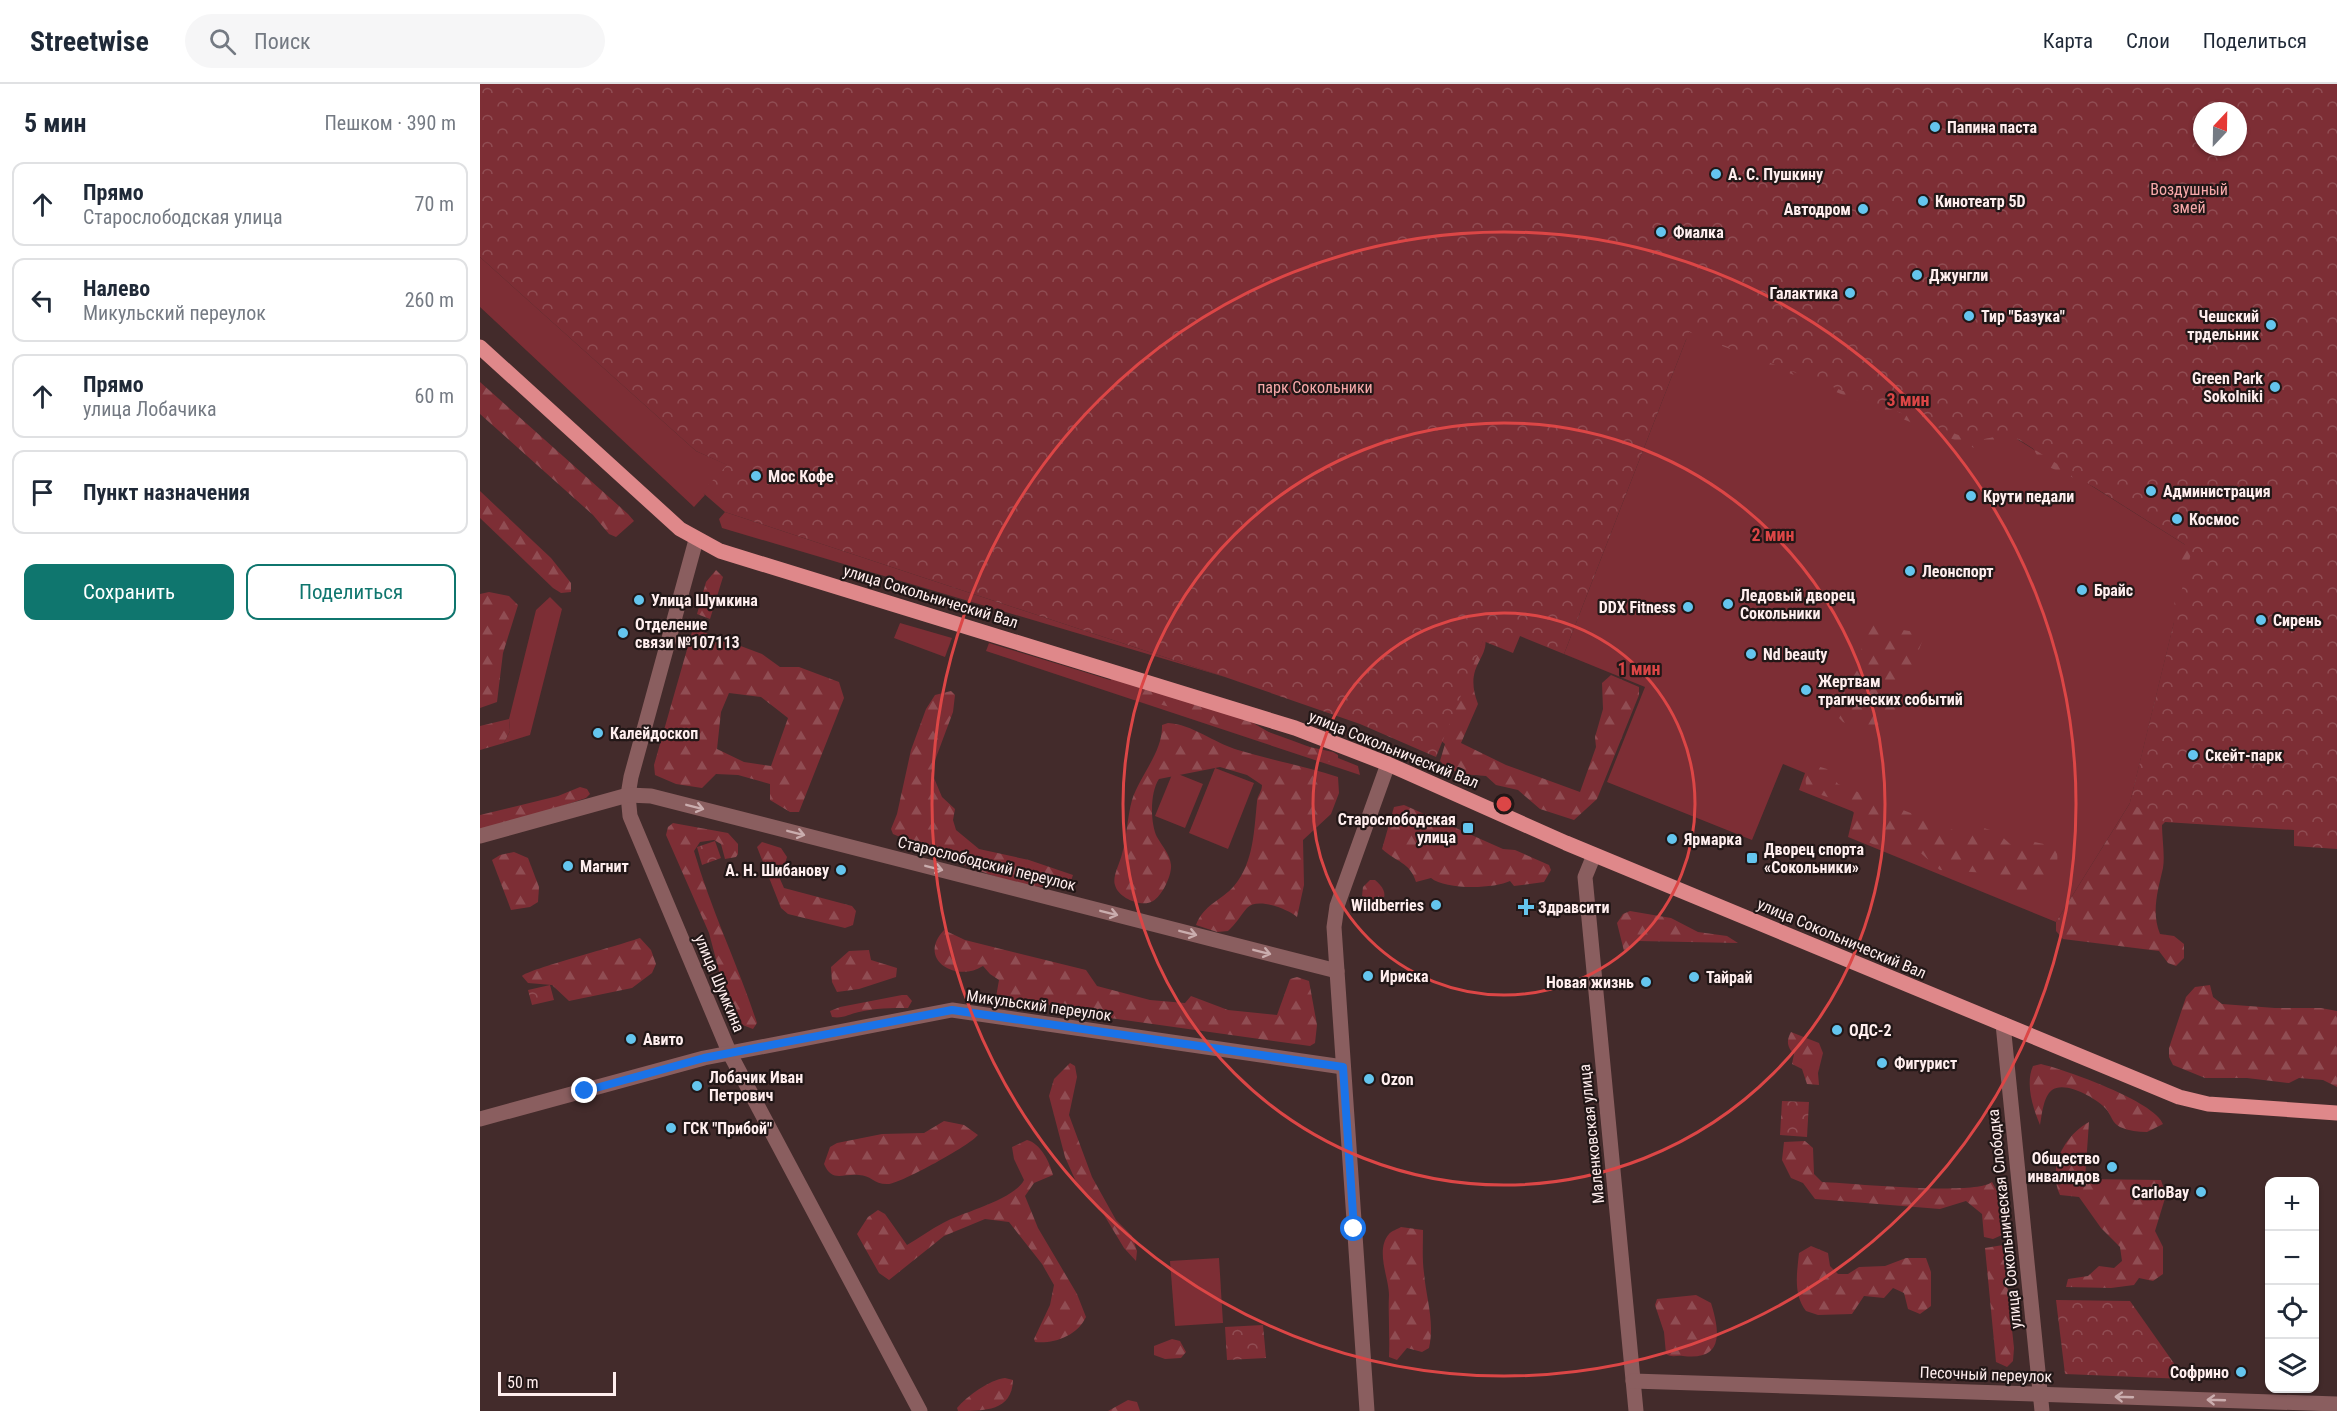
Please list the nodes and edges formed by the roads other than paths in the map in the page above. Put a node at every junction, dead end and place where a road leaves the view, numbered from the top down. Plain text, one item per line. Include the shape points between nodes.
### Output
1 (480, 347) edge
2 (696, 540) junction
3 (1388, 764) junction
4 (628, 795) junction
5 (480, 836) edge
6 (1594, 855) junction
7 (1337, 971) junction
8 (2002, 1024) junction
9 (730, 1054) junction
10 (1343, 1067) junction
11 (2337, 1113) edge
12 (480, 1119) edge
13 (1633, 1381) junction
14 (2041, 1394) junction
15 (2337, 1404) edge
16 (920, 1411) edge
17 (1367, 1411) edge
18 (1636, 1411) edge
19 (2043, 1411) edge

1 - 2 main road, улица Сокольнический Вал via 680,530
2 - 3 main road, улица Сокольнический Вал via 765,565 1218,702
2 - 4 street, улица Шумкина
3 - 6 main road, улица Сокольнический Вал
3 - 7 street via 1335,917
4 - 5 street
4 -> 7 street, Старослободский переулок via 651,796
4 - 9 street, улица Шумкина via 630,816
6 - 8 main road, улица Сокольнический Вал
6 - 13 street, Маленковская улица via 1585,877
7 - 10 street
8 - 11 main road, улица Сокольнический Вал via 2194,1102
8 - 14 street, улица Сокольническая Слободка
9 - 10 street, Микульский переулок via 952,1010
9 - 12 street, Микульский переулок
9 - 16 street, улица Шумкина
10 - 17 street
13 - 14 street, Песочный переулок
13 - 18 street, Маленковская улица
15 -> 14 street, Песочный переулок
14 - 19 street, улица Сокольническая Слободка

